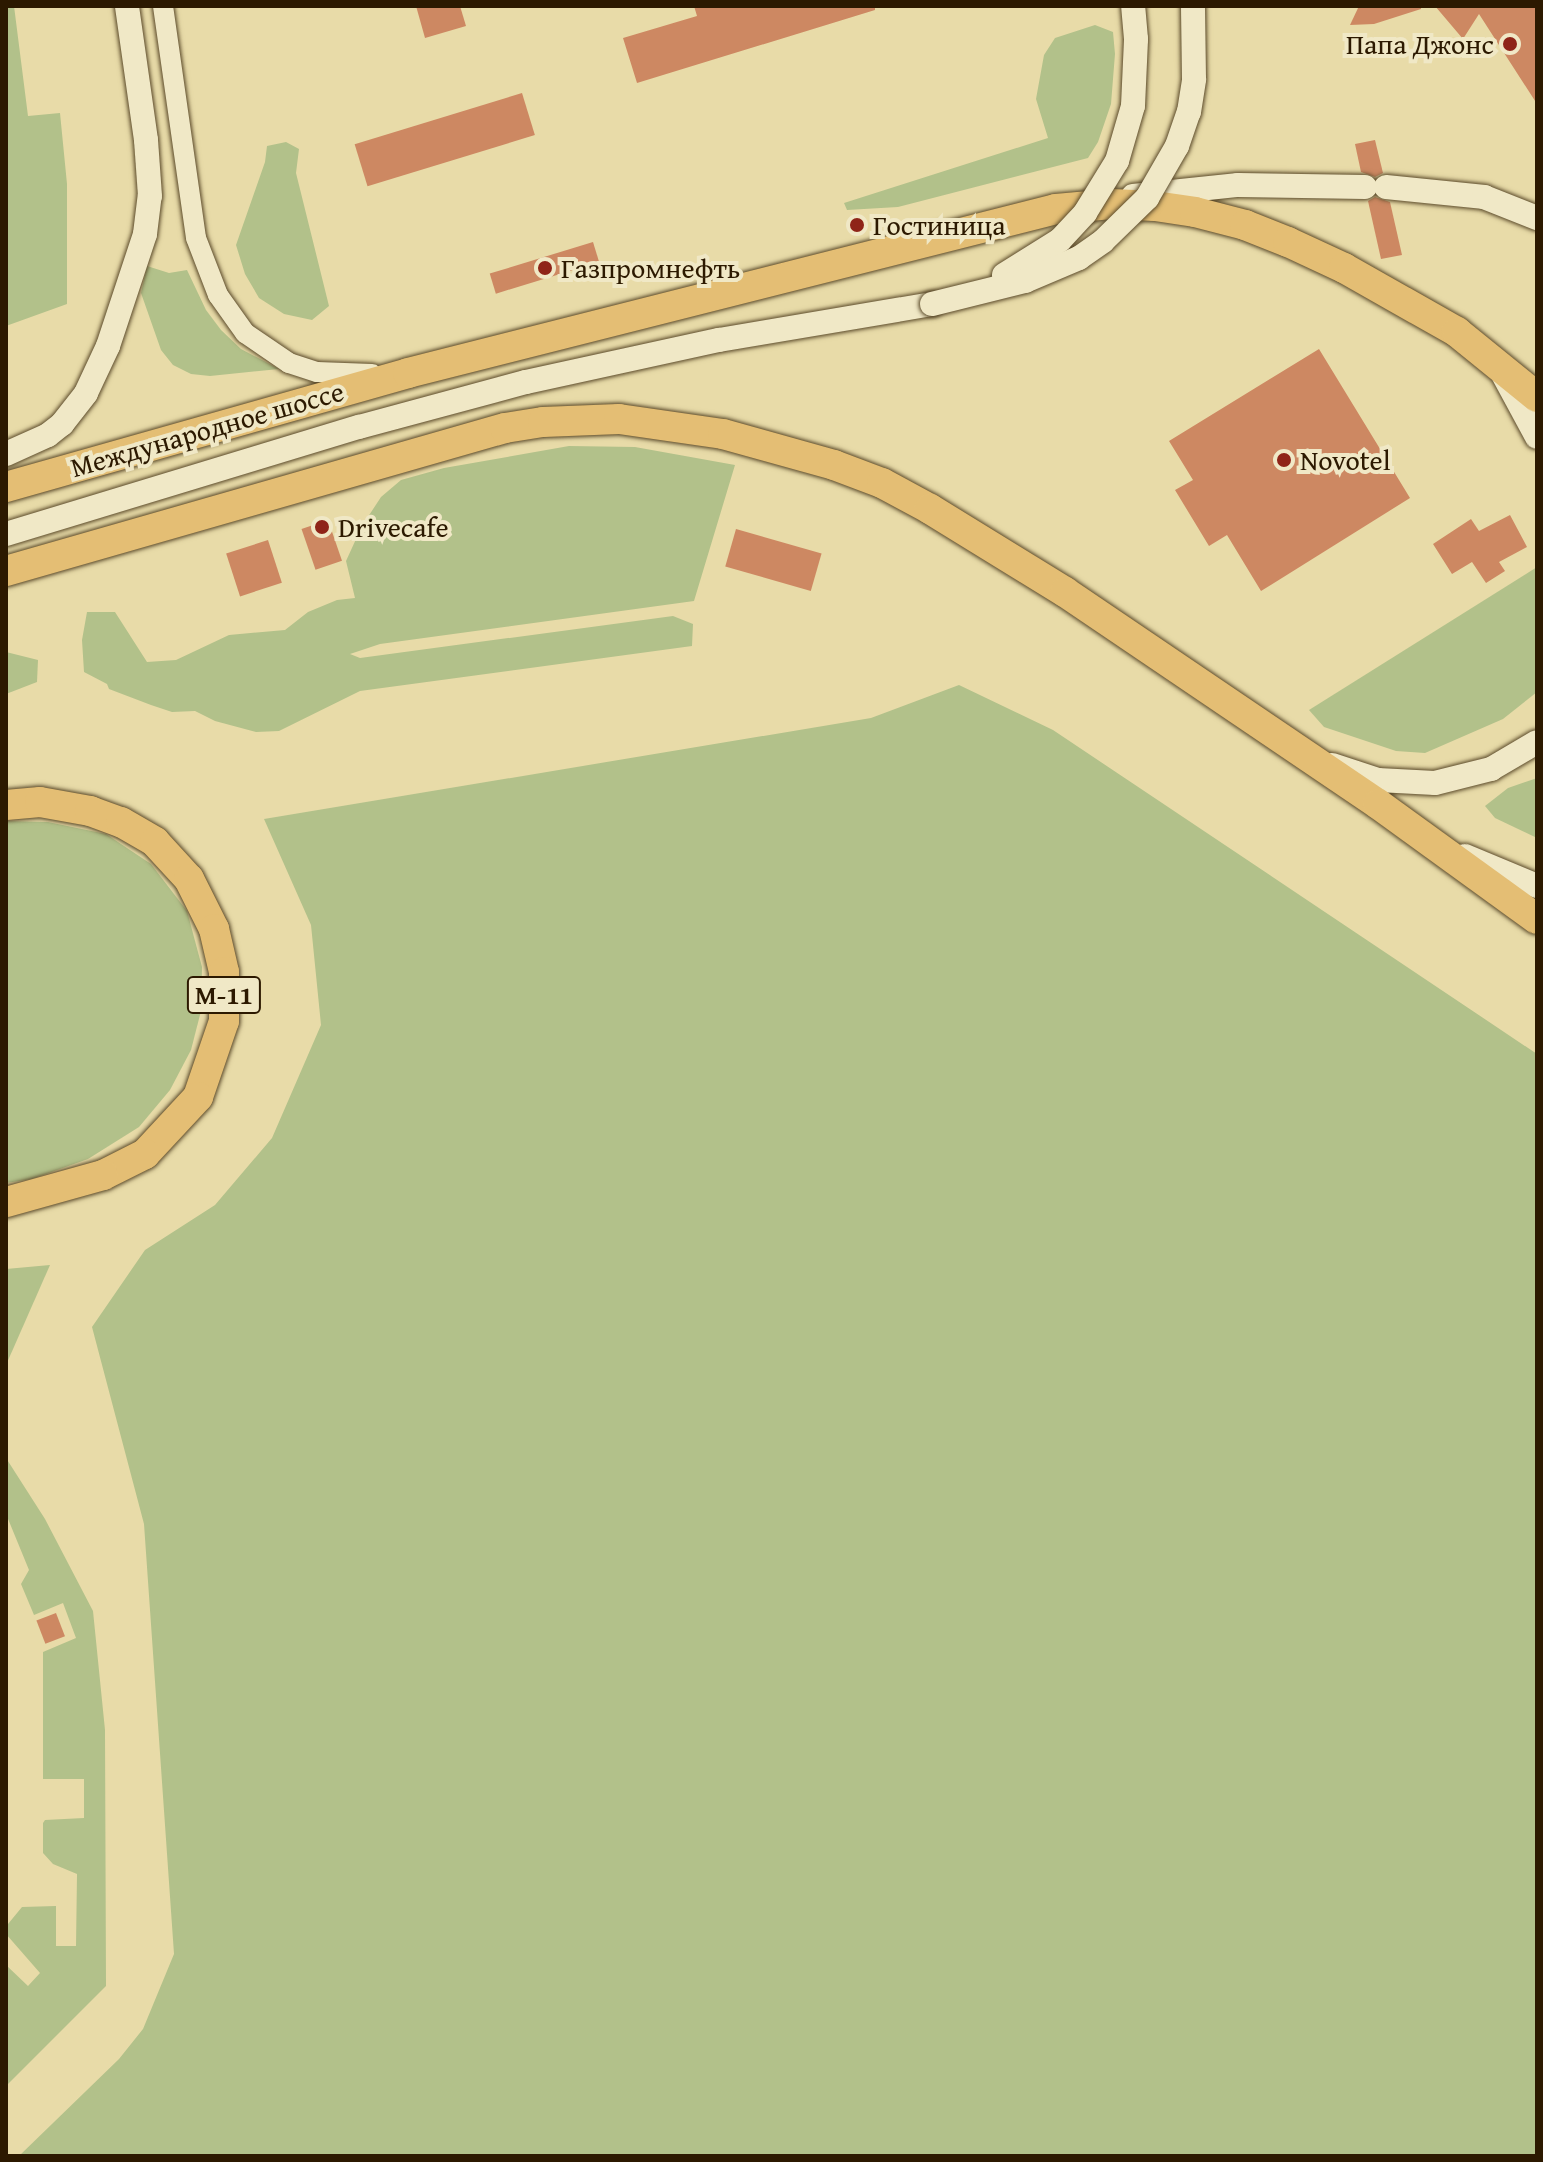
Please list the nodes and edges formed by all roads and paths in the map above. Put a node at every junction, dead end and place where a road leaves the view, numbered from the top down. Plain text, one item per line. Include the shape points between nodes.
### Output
1 (127, 6) edge
2 (163, 6) edge
3 (1133, 6) edge
4 (1193, 6) edge
5 (1056, 209) junction
6 (1537, 218) edge
7 (932, 304) junction
8 (1491, 356) junction
9 (408, 373) junction
10 (1537, 397) edge
11 (1537, 437) edge
12 (6, 454) edge
13 (6, 487) edge
14 (6, 534) edge
15 (6, 571) edge
16 (1537, 742) edge
17 (1307, 757) junction
18 (6, 805) edge
19 (1406, 825) junction
20 (1537, 886) edge
21 (1537, 919) edge
22 (6, 1202) edge

1 - 12 street via 146,140 150,196 145,234 108,346 86,393 48,435
2 - 9 street via 196,238 230,316 265,349 317,372
3 - 7 street, bridge via 1136,74 1126,134 1117,161 1085,213 1030,262
4 - 7 street, bridge via 1189,112 1177,146 1147,198 1115,232 1079,258 1025,281
5 - 6 street via 1185,189 1376,187 1484,197
5 - 8 main road, Международное шоссе via 1155,206 1245,225 1379,286
5 - 9 main road, Международное шоссе
7 - 14 street via 647,354 359,427
8 - 10 main road, Международное шоссе
8 - 11 street
9 - 13 main road, Международное шоссе
15 - 17 main road via 505,428 583,419 669,424 766,444 894,490 1065,592
16 - 17 street via 1491,769 1435,783 1378,780
17 - 19 main road
18 - 22 main road, М-11 via 40,802 90,811 155,842 189,879 214,929 224,972 224,1021 198,1097 179,1119 145,1154 103,1175
19 - 20 street
19 - 21 main road

